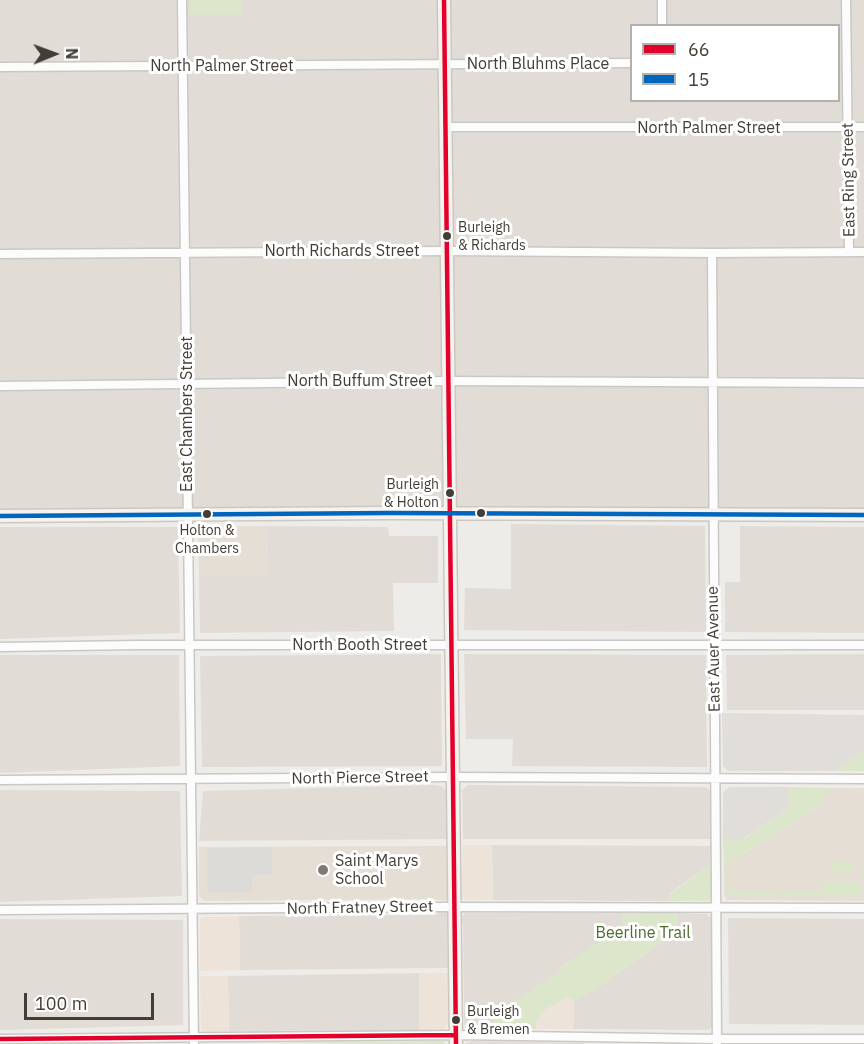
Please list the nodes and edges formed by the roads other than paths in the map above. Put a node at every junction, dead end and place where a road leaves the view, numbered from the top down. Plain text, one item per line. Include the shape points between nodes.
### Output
1 (182, 0) edge
2 (444, 0) edge
3 (662, 0) edge
4 (846, 0) edge
5 (662, 24) edge
6 (630, 63) edge
7 (445, 64) junction
8 (183, 66) junction
9 (0, 68) edge
10 (445, 127) junction
11 (848, 127) junction
12 (864, 128) edge
13 (447, 251) junction
14 (186, 252) junction
15 (849, 252) junction
16 (864, 252) edge
17 (712, 253) junction
18 (0, 254) edge
19 (448, 381) junction
20 (187, 382) junction
21 (712, 382) junction
22 (864, 383) edge
23 (0, 386) edge
24 (188, 513) junction
25 (450, 513) junction
26 (712, 514) junction
27 (864, 515) edge
28 (0, 516) edge
29 (452, 644) junction
30 (714, 644) junction
31 (864, 645) edge
32 (189, 646) junction
33 (0, 647) edge
34 (453, 777) junction
35 (715, 778) junction
36 (190, 779) junction
37 (864, 779) edge
38 (0, 780) edge
39 (455, 907) junction
40 (717, 908) junction
41 (864, 908) edge
42 (192, 909) junction
43 (0, 910) edge
44 (0, 1039) edge
45 (864, 1039) edge
46 (456, 1040) edge
47 (194, 1041) edge
48 (717, 1042) edge

1 - 8 street, East Chambers Street
2 - 7 street
3 - 5 street
4 - 11 street, East Ring Street
6 - 7 street, North Bluhms Place
7 - 8 street, North Palmer Street
7 - 10 street
8 - 9 street, North Palmer Street
8 - 14 street, East Chambers Street
10 - 11 street, North Palmer Street
10 - 13 street
11 - 12 street, North Palmer Street
11 - 15 street, East Ring Street
13 - 14 street, North Richards Street
13 - 17 street, North Richards Street
13 - 19 street
14 - 18 street, North Richards Street
14 - 20 street, East Chambers Street
15 - 16 street, North Richards Street
15 - 17 street, North Richards Street
17 - 21 street, East Auer Avenue
19 - 20 street, North Buffum Street
19 - 21 street, North Buffum Street
19 - 25 street
20 - 23 street, North Buffum Street
20 - 24 street, East Chambers Street
21 - 22 street, North Buffum Street
21 - 26 street, East Auer Avenue
24 - 25 street
24 - 28 street
24 - 32 street, East Chambers Street
25 - 26 street
25 - 29 street
26 - 27 street
26 - 30 street, East Auer Avenue
29 - 30 street, North Booth Street
29 - 32 street, North Booth Street
29 - 34 street
30 - 31 street, North Booth Street
30 - 35 street, East Auer Avenue
32 - 33 street, North Booth Street
32 - 36 street, East Chambers Street
34 - 35 street, North Pierce Street
34 - 36 street, North Pierce Street
34 - 39 street
35 - 37 street, North Pierce Street
35 - 40 street, East Auer Avenue
36 - 38 street, North Pierce Street
36 - 42 street, East Chambers Street
39 - 40 street, North Fratney Street
39 - 42 street, North Fratney Street
39 - 46 street
40 - 41 street, North Fratney Street
40 - 48 street, East Auer Avenue
42 - 43 street, North Fratney Street
42 - 47 street, East Chambers Street
44 - 47 street
45 - 48 street
46 - 47 street
46 - 48 street

